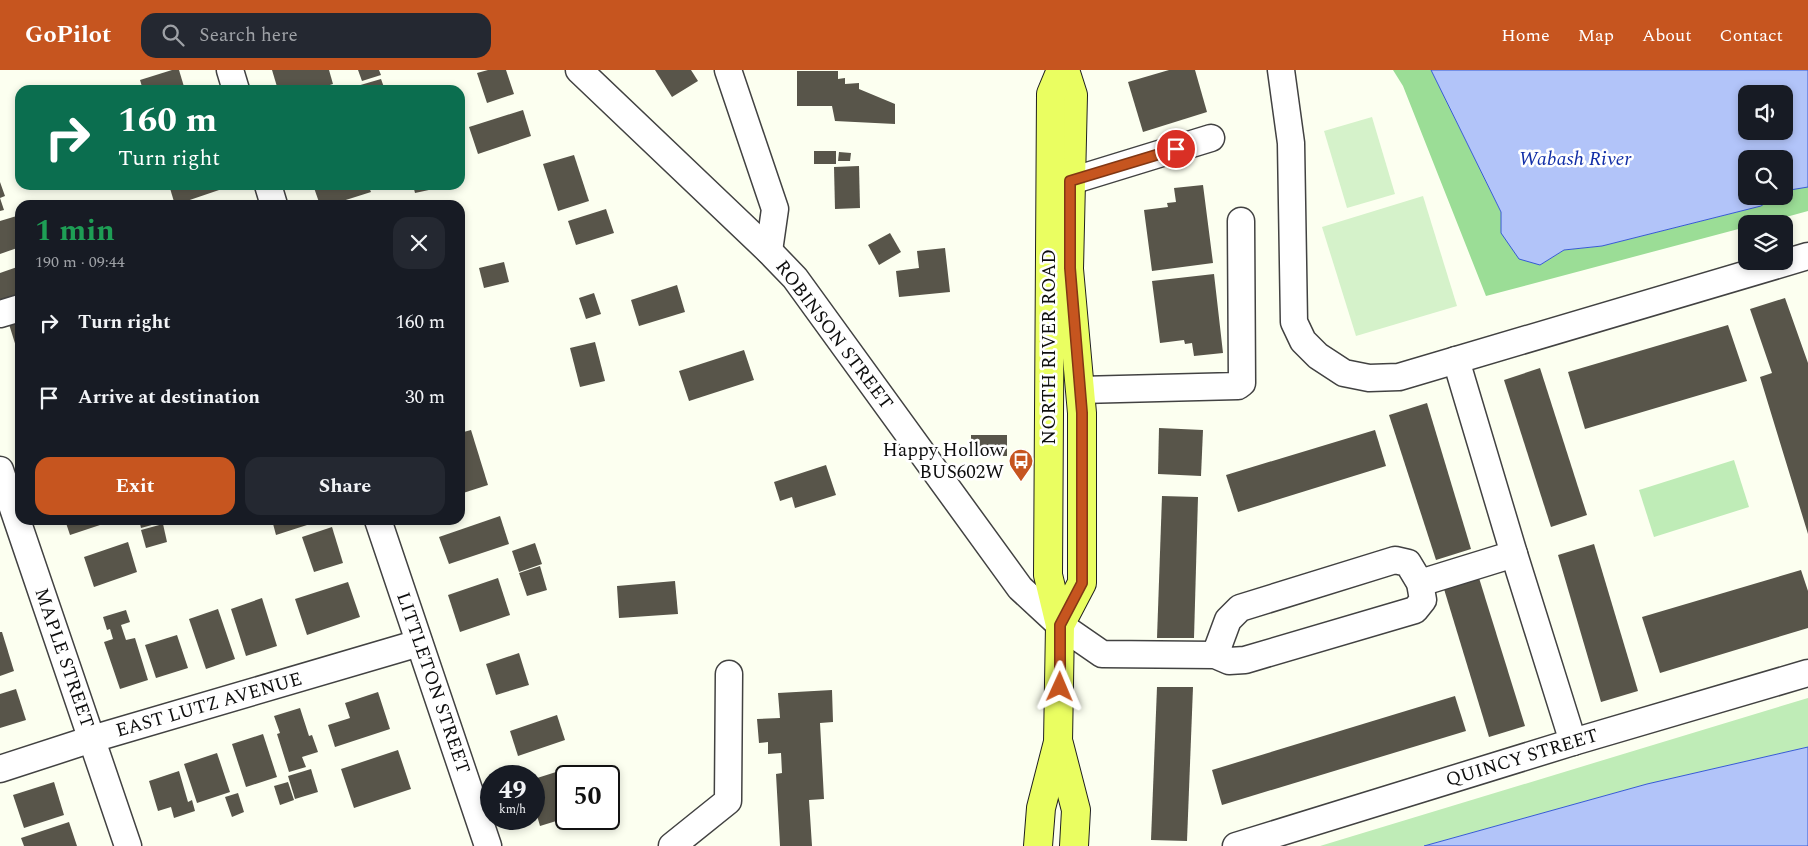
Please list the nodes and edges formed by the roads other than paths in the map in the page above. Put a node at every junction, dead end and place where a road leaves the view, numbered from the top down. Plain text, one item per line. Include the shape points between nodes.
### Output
1 (230, 70) edge
2 (579, 70) edge
3 (728, 70) edge
4 (1063, 70) edge
5 (1281, 70) edge
6 (234, 85) edge
7 (1211, 138) dead end
8 (1070, 181) junction
9 (1241, 221) dead end
10 (769, 251) junction
11 (1808, 256) edge
12 (15, 310) edge
13 (0, 314) edge
14 (1456, 360) junction
15 (1080, 390) junction
16 (0, 470) edge
17 (15, 514) edge
18 (19, 525) edge
19 (380, 525) edge
20 (1514, 554) junction
21 (1420, 583) junction
22 (1060, 625) junction
23 (419, 643) junction
24 (1215, 655) junction
25 (1808, 672) edge
26 (729, 674) dead end
27 (92, 739) junction
28 (1058, 742) junction
29 (1573, 742) junction
30 (0, 769) edge
31 (128, 846) edge
32 (488, 846) edge
33 (672, 846) edge
34 (1038, 846) edge
35 (1074, 846) edge
36 (1236, 846) edge

1 - 6 street
2 - 10 street, ROBINSON STREET
3 - 10 street via 775,209
4 - 8 main road, NORTH RIVER ROAD via 1073,95
4 - 22 main road, NORTH RIVER ROAD via 1051,94 1048,566
5 - 14 street via 1290,143 1294,322 1303,342 1344,373 1369,378 1400,377
7 - 8 street
8 - 15 main road, NORTH RIVER ROAD via 1070,268
9 - 15 street via 1242,383 1238,386
10 - 22 street, ROBINSON STREET via 795,278 1020,588
11 - 14 street
12 - 13 street
14 - 20 street
15 - 22 main road, NORTH RIVER ROAD via 1082,583
16 - 17 street, MAPLE STREET
18 - 27 street, MAPLE STREET
19 - 23 street, LITTLETON STREET
20 - 21 street
20 - 29 street
21 - 24 street, ROBINSON STREET via 1422,600 1415,610 1245,660 1229,661
21 - 24 street via 1408,563 1395,560 1240,608 1228,620
22 - 24 street, ROBINSON STREET via 1102,654
22 - 28 main road, NORTH RIVER ROAD
23 - 27 street, EAST LUTZ AVENUE
23 - 32 street, LITTLETON STREET
25 - 29 street, QUINCY STREET
26 - 33 street via 728,801
27 - 30 street, EAST LUTZ AVENUE
27 - 31 street, MAPLE STREET
28 - 34 main road, NORTH RIVER ROAD via 1041,808
28 - 35 main road, NORTH RIVER ROAD via 1076,810
29 - 36 street, QUINCY STREET

